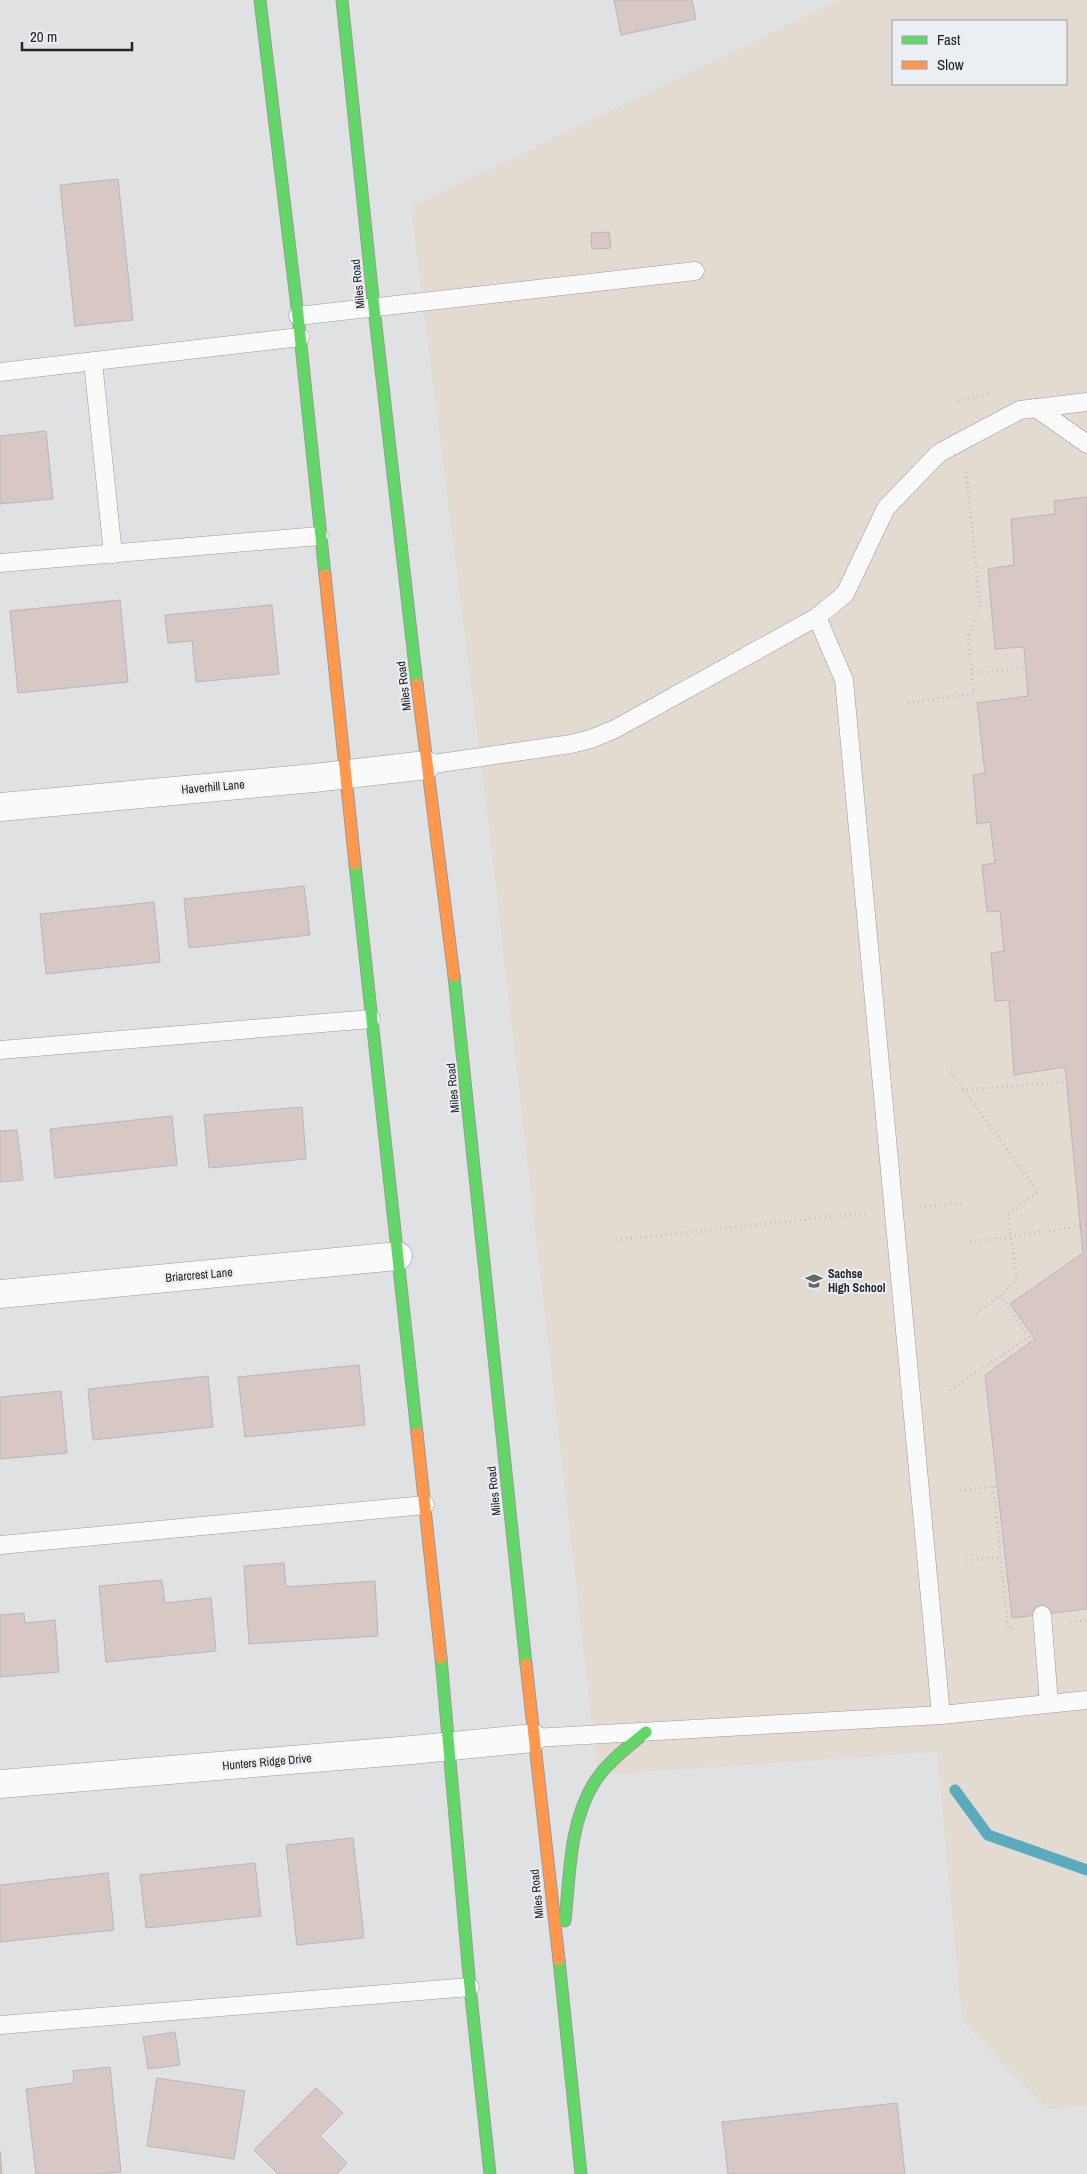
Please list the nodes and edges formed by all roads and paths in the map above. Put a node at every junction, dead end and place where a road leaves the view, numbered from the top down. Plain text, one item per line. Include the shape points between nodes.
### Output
1 (260, 0) edge
2 (342, 0) edge
3 (695, 271) dead end
4 (374, 308) junction
5 (298, 316) junction
6 (300, 338) junction
7 (93, 362) junction
8 (0, 372) edge
9 (1087, 402) edge
10 (1036, 408) junction
11 (1087, 444) edge
12 (966, 471) dead end
13 (319, 536) junction
14 (113, 554) junction
15 (0, 563) edge
16 (817, 617) junction
17 (1025, 668) dead end
18 (972, 672) junction
19 (908, 702) dead end
20 (426, 765) junction
21 (345, 774) junction
22 (0, 807) edge
23 (371, 1019) junction
24 (0, 1050) edge
25 (950, 1071) dead end
26 (1066, 1082) dead end
27 (962, 1090) junction
28 (965, 1202) dead end
29 (894, 1210) junction
30 (1081, 1226) dead end
31 (1011, 1237) junction
32 (616, 1240) dead end
33 (970, 1242) dead end
34 (398, 1256) junction
35 (0, 1294) edge
36 (1000, 1295) junction
37 (976, 1313) dead end
38 (950, 1390) dead end
39 (998, 1486) dead end
40 (993, 1487) junction
41 (960, 1491) dead end
42 (425, 1505) junction
43 (0, 1545) edge
44 (1001, 1557) junction
45 (967, 1560) dead end
46 (1042, 1620) junction
47 (1087, 1620) edge
48 (1087, 1700) edge
49 (1049, 1703) junction
50 (941, 1715) junction
51 (646, 1732) junction
52 (533, 1738) junction
53 (450, 1747) junction
54 (0, 1784) edge
55 (559, 1967) junction
56 (470, 1987) junction
57 (0, 2025) edge
58 (490, 2174) edge
59 (581, 2174) edge

1 - 5 main road
2 - 4 main road, Miles Road
3 - 4 lane
4 - 5 lane
4 - 20 main road, Miles Road
5 - 6 main road
6 - 7 lane
6 - 13 main road
7 - 8 lane
7 - 14 lane
9 - 10 lane
10 - 11 lane
10 - 16 lane via 1020,410 939,453 886,508 845,594
12 - 18 path via 980,606 968,637
13 - 14 lane
13 - 21 main road
14 - 15 lane
16 - 20 lane via 591,740
16 - 29 lane via 844,680
17 - 18 path
18 - 19 path via 974,693
20 - 21 street, Haverhill Lane
20 - 52 main road, Miles Road via 460,1012
21 - 22 street, Haverhill Lane
21 - 23 main road
23 - 24 lane
23 - 34 main road
25 - 27 path
26 - 27 path
27 - 31 path via 1038,1192 1008,1214
28 - 29 path
29 - 32 path
29 - 50 lane
30 - 31 path
31 - 33 path
31 - 36 path via 1017,1280
34 - 35 street, Briarcrest Lane
34 - 42 main road
36 - 37 path
36 - 38 path via 1030,1335
39 - 40 path
40 - 41 path
40 - 44 path
42 - 43 lane
42 - 53 main road
44 - 45 path
44 - 46 path via 1008,1628
46 - 47 path
46 - 49 lane
48 - 49 lane
49 - 50 lane
50 - 51 lane
51 - 52 lane
51 - 55 main road via 612,1760 593,1784 576,1826
52 - 53 street, Hunters Ridge Drive
52 - 55 main road, Miles Road
53 - 54 street, Hunters Ridge Drive
53 - 56 main road
55 - 59 main road, Miles Road
56 - 57 lane
56 - 58 main road

